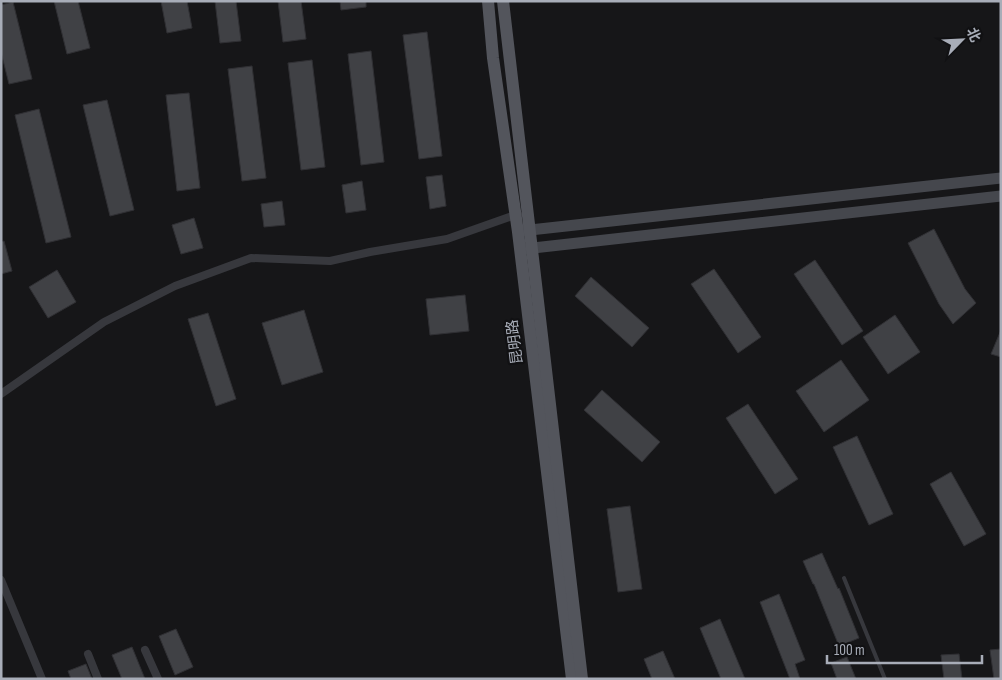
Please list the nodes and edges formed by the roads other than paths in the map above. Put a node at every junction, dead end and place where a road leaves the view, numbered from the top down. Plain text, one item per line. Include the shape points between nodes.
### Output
1 (488, 1) edge
2 (503, 1) edge
3 (1001, 178) edge
4 (1001, 196) edge
5 (521, 214) junction
6 (524, 231) junction
7 (526, 248) junction
8 (1, 394) edge
9 (844, 578) dead end
10 (1, 580) edge
11 (146, 650) dead end
12 (88, 654) dead end
13 (42, 679) edge
14 (98, 679) edge
15 (158, 679) edge
16 (572, 679) edge
17 (582, 679) edge
18 (885, 679) edge

1 - 5 main road, 昆明路 via 493,58
2 - 5 main road, 昆明路
3 - 6 main road
4 - 7 main road
5 - 6 main road, 昆明路
5 - 8 street via 447,239 330,260 251,258 175,286 104,322
6 - 7 main road, 昆明路
7 - 16 main road, 昆明路
7 - 17 main road, 昆明路
9 - 18 lane
10 - 13 street
11 - 15 street
12 - 14 street

